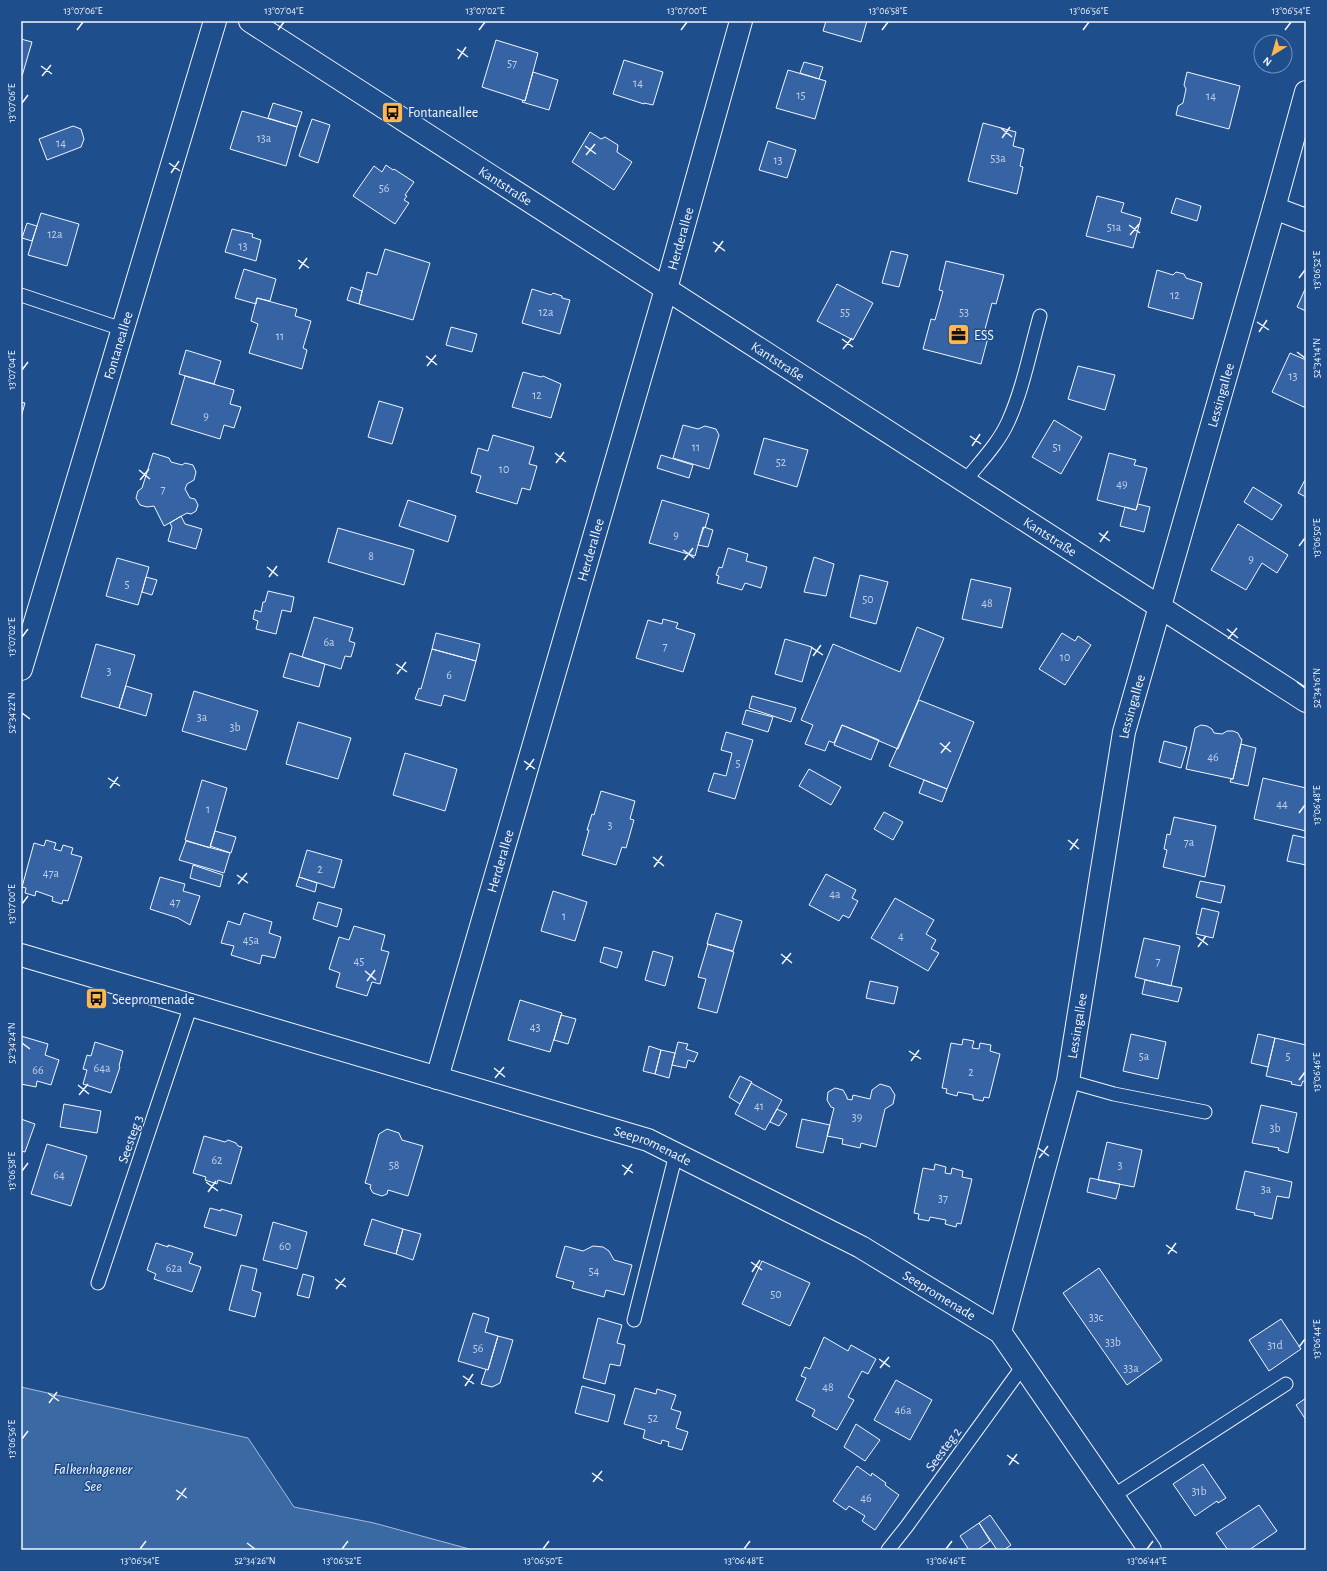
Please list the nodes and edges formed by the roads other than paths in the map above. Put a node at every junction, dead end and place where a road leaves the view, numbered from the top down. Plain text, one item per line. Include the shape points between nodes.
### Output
1 (215, 21) edge
2 (250, 21) edge
3 (741, 21) edge
4 (1306, 92) edge
5 (1274, 208) junction
6 (1306, 220) edge
7 (666, 289) junction
8 (21, 295) edge
9 (1040, 316) dead end
10 (122, 329) junction
11 (965, 481) junction
12 (1160, 608) junction
13 (21, 669) edge
14 (1306, 701) edge
15 (21, 955) edge
16 (191, 1005) junction
17 (437, 1078) junction
18 (1068, 1081) junction
19 (1205, 1112) dead end
20 (676, 1154) junction
21 (98, 1283) dead end
22 (634, 1320) dead end
23 (1000, 1332) junction
24 (1023, 1366) junction
25 (1286, 1384) dead end
26 (1113, 1496) junction
27 (888, 1550) edge
28 (1150, 1550) edge

1 - 10 street, Fontaneallee
2 - 7 street, Kantstraße
3 - 7 street, Herderallee
4 - 5 street, Lessingallee
5 - 6 street
5 - 12 street, Lessingallee
7 - 11 street, Kantstraße
7 - 17 street, Herderallee
8 - 10 lane
9 - 11 lane via 1018,396 1008,422 996,443
10 - 13 street, Fontaneallee
11 - 12 street, Kantstraße
12 - 14 street, Kantstraße
12 - 18 street, Lessingallee via 1124,732
15 - 16 street, Seepromenade
16 - 17 street, Seepromenade
16 - 21 lane, Seesteg 3
17 - 20 street, Seepromenade via 648,1140
18 - 19 lane via 1114,1094
18 - 23 street, Lessingallee
20 - 22 lane
20 - 23 street, Seepromenade via 861,1247
23 - 24 street, Seepromenade
24 - 26 street, Seepromenade
24 - 27 lane, Seesteg 2
25 - 26 lane
26 - 28 street, Seepromenade

